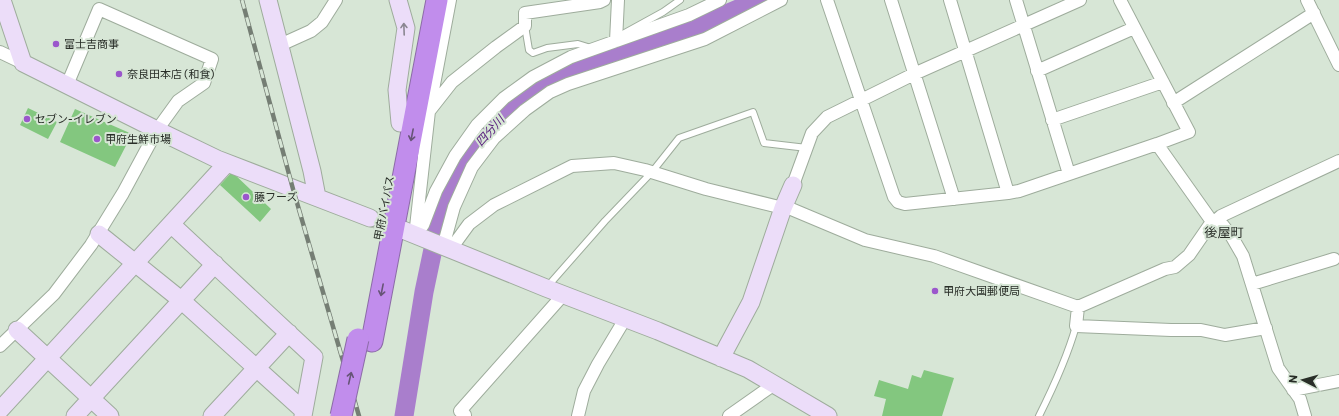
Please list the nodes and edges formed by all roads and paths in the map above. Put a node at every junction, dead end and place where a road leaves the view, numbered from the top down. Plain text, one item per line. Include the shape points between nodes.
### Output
1 (2, 0) edge
2 (268, 0) edge
3 (336, 0) edge
4 (398, 0) edge
5 (423, 0) edge
6 (437, 0) edge
7 (450, 0) edge
8 (604, 0) edge
9 (618, 0) edge
10 (680, 0) edge
11 (720, 0) edge
12 (781, 0) edge
13 (827, 0) edge
14 (891, 0) edge
15 (950, 0) edge
16 (1016, 0) edge
17 (1080, 0) edge
18 (1120, 0) edge
19 (1307, 0) edge
20 (590, 2) edge
21 (567, 3) edge
22 (541, 5) edge
23 (1314, 13) junction
24 (1023, 25) junction
25 (525, 26) junction
26 (1134, 28) junction
27 (616, 39) junction
28 (280, 45) junction
29 (594, 49) junction
30 (966, 51) junction
31 (0, 52) edge
32 (24, 63) junction
33 (1339, 65) edge
34 (1037, 71) junction
35 (914, 74) junction
36 (1163, 82) junction
37 (67, 84) junction
38 (860, 100) junction
39 (1173, 103) junction
40 (429, 111) junction
41 (1052, 120) junction
42 (400, 123) junction
43 (157, 130) junction
44 (1157, 144) junction
45 (807, 148) junction
46 (1339, 161) edge
47 (227, 163) junction
48 (652, 172) junction
49 (1069, 174) junction
50 (793, 185) joint
51 (1008, 193) junction
52 (317, 197) junction
53 (954, 199) junction
54 (784, 207) junction
55 (370, 218) tunnel mouth
56 (1215, 221) junction
57 (171, 224) junction
58 (414, 232) junction
59 (99, 234) junction
60 (447, 249) junction
61 (1334, 259) dead end
62 (135, 263) junction
63 (215, 264) junction
64 (1252, 284) junction
65 (546, 288) junction
66 (562, 295) junction
67 (181, 300) junction
68 (1078, 307) junction
69 (626, 319) junction
70 (1076, 326) junction
71 (1266, 328) junction
72 (17, 330) junction
73 (289, 334) junction
74 (365, 340) junction
75 (0, 346) edge
76 (48, 358) junction
77 (721, 358) junction
78 (256, 368) junction
79 (1339, 381) edge
80 (773, 385) junction
81 (1293, 390) junction
82 (91, 398) junction
83 (0, 410) edge
84 (304, 414) edge
85 (74, 416) edge
86 (110, 416) edge
87 (212, 416) edge
88 (342, 416) edge
89 (356, 416) edge
90 (464, 416) edge
91 (578, 416) edge
92 (729, 416) edge
93 (828, 416) edge
94 (1039, 416) edge
95 (1305, 416) edge

1 - 32 street
2 - 28 street
3 - 28 street via 322,22 310,31
42 -> 4 street via 397,90 406,28
5 - 42 highway, 甲府バイパス
6 -> 74 highway, 甲府バイパス
7 - 40 street
8 - 20 street
9 - 27 street
10 - 27 lane
11 - 27 street via 689,15
12 - 60 street via 705,39 562,86 525,110 494,138 472,167 454,207
13 - 38 street
14 - 35 street
15 - 30 street
16 - 24 street
17 - 24 street
18 - 26 street
19 - 23 street
20 - 21 street
21 - 22 street
22 - 25 street via 525,13
23 - 33 street
23 - 39 street
24 - 30 street
24 - 34 street
25 - 29 lane via 529,50 533,53 547,48 578,44
25 - 40 street via 452,82
26 - 34 street
26 - 36 street
27 - 29 street
28 - 52 street
29 - 58 street via 571,57 533,77 504,98 477,125 455,156 436,191 423,225
30 - 35 street
30 - 51 street
31 - 32 street
32 - 37 street
34 - 41 street
35 - 38 street
35 - 53 street
36 - 39 street
36 - 41 street
37 - 43 street
37 - 43 street via 98,9 212,59 204,83 178,101
38 - 45 street via 827,117 812,133
38 - 53 street via 894,197 898,202 905,204
39 - 44 street via 1188,132
40 - 58 street
41 - 49 street
42 - 74 highway, 甲府バイパス
43 - 47 street
43 - 59 street
44 - 49 street
44 - 56 street
45 - 48 lane via 764,143 753,112 679,138
45 - 50 street
46 - 56 street
47 - 52 street
47 - 57 street
48 - 54 street via 706,189
48 - 60 street via 614,163 572,166 494,204 469,224
48 - 65 lane
49 - 51 street
50 - 54 street
51 - 53 street
52 - 55 street
54 - 68 street via 865,240 934,256
54 - 77 street via 751,302
56 - 64 street via 1232,237 1243,256
56 - 68 street via 1189,255 1175,267
57 - 62 street
57 - 63 street
58 - 60 street
59 - 62 street
59 - 72 street via 54,294
60 - 65 street
61 - 64 street
62 - 67 street
62 - 76 street
63 - 67 street
63 - 73 street
64 - 71 street
65 - 66 street
66 - 69 street
66 - 90 street via 460,411
67 - 78 street
67 - 82 street
68 - 70 street
69 - 77 street
69 - 91 street via 584,391
70 - 71 street via 1201,330 1225,335
70 - 94 lane via 1056,384
71 - 81 street via 1278,368
72 - 75 street
72 - 76 street
73 - 78 street
73 - 84 street via 314,357
88 -> 74 highway, 甲府バイパス, bridge
74 - 89 highway, 甲府バイパス
76 - 82 street
76 - 83 street
77 - 80 street via 748,369
78 - 84 street
78 - 87 street
79 - 81 street
80 - 92 street
80 - 93 street
81 - 95 street via 1300,399
82 - 85 street
82 - 86 street

